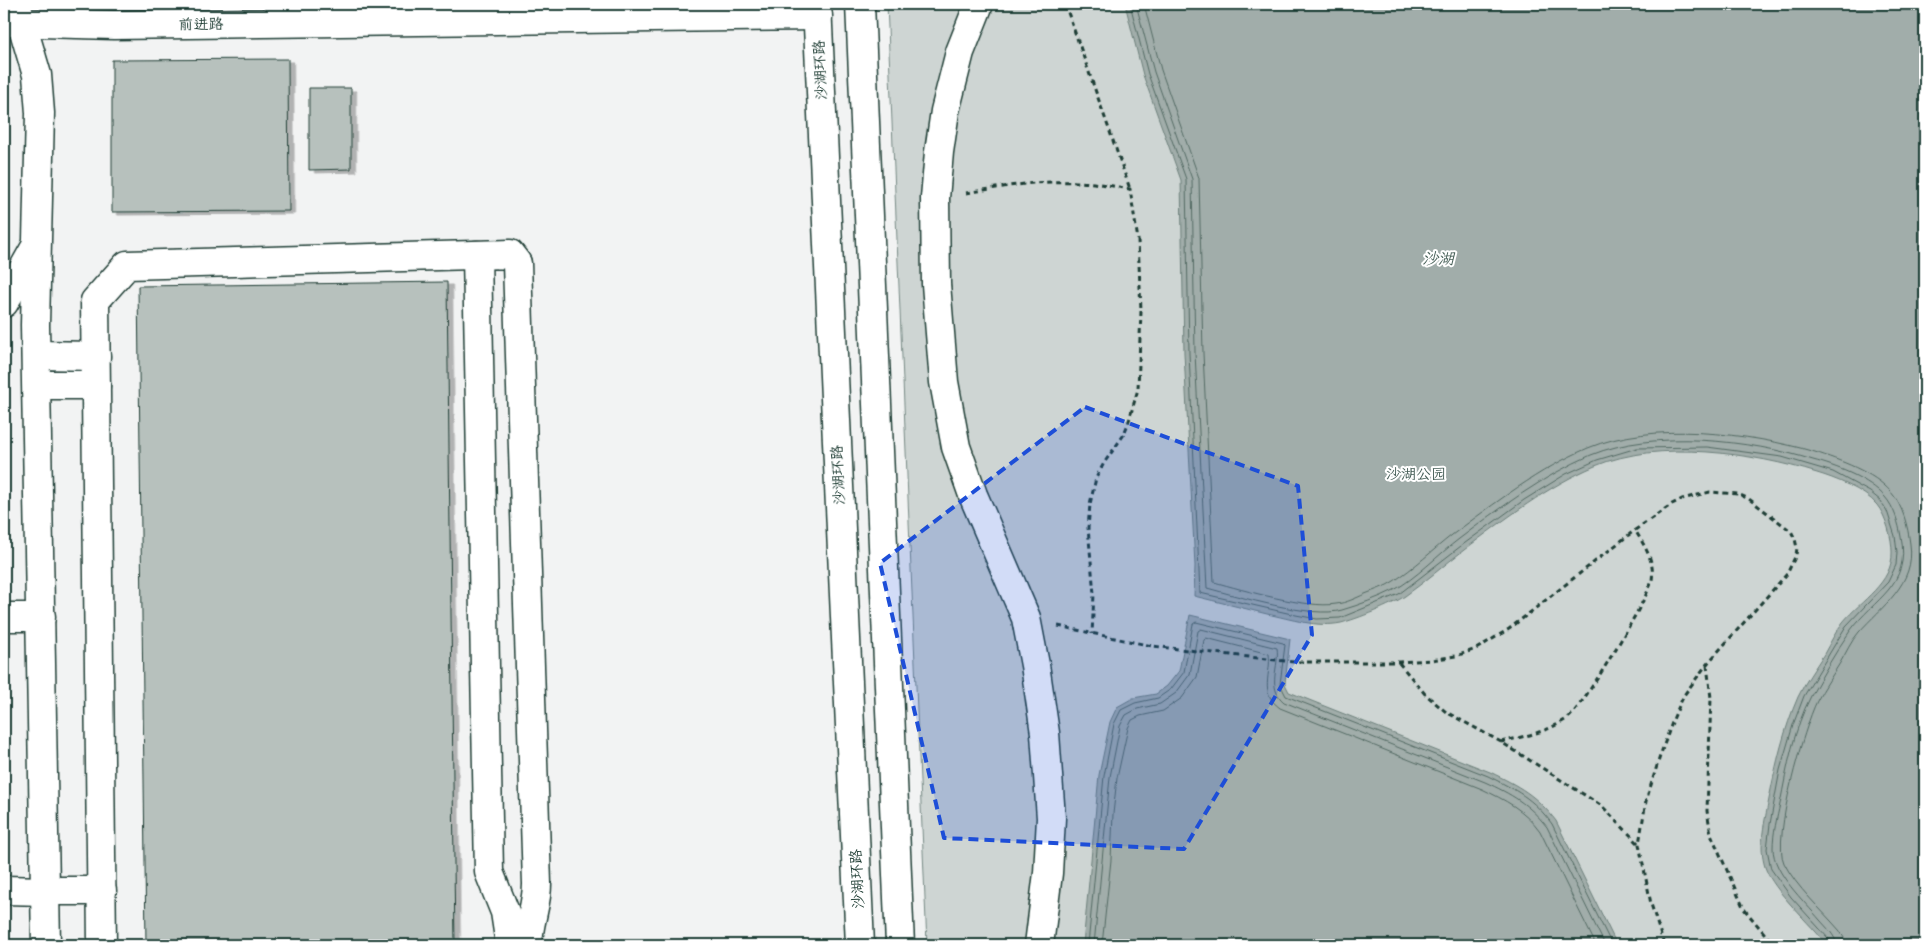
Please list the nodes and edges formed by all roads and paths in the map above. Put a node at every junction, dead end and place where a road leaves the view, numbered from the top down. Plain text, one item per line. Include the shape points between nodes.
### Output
1 (860, 4) edge
2 (979, 4) edge
3 (1066, 4) edge
4 (818, 10) edge
5 (13, 16) edge
6 (1130, 190) junction
7 (935, 198) junction
8 (37, 245) junction
9 (477, 255) junction
10 (4, 304) edge
11 (36, 355) junction
12 (96, 356) junction
13 (37, 385) junction
14 (96, 385) junction
15 (1636, 530) junction
16 (4, 617) edge
17 (41, 617) junction
18 (1026, 618) junction
19 (1092, 634) junction
20 (1399, 662) junction
21 (1707, 664) junction
22 (1500, 742) junction
23 (1639, 844) junction
24 (4, 890) edge
25 (45, 891) junction
26 (102, 891) junction
27 (46, 945) edge
28 (102, 945) edge
29 (510, 945) edge
30 (528, 945) edge
31 (860, 945) edge
32 (900, 945) edge
33 (1039, 945) edge
34 (1664, 945) edge
35 (1774, 945) edge

1 - 32 street
2 - 7 street via 954,74 945,111
3 - 6 path
4 - 5 street, 前进路 via 114,25
4 - 31 street, 沙湖环路
5 - 8 street via 37,75 40,113
6 - 7 path via 1097,183 1043,183
6 - 19 path via 1139,258 1138,389 1123,436 1096,478 1090,504 1088,528 1094,594
7 - 18 street via 939,332 956,447
8 - 10 street
8 - 11 street
9 - 12 street via 127,265 95,301
9 - 29 street via 489,872 505,912
9 - 30 street via 510,254 517,263 537,884
11 - 12 street
11 - 13 street
12 - 14 street
13 - 14 street
13 - 17 street
14 - 26 street
15 - 20 path via 1509,629 1476,649 1456,656
15 - 21 path via 1682,499 1710,492 1726,492 1749,499 1791,532 1795,539 1796,555 1787,574
15 - 22 path via 1649,554 1652,579 1631,622 1598,676 1571,715 1540,733
16 - 17 street
17 - 25 street
18 - 19 path
18 - 33 street via 1045,733 1051,818
19 - 20 path via 1152,646 1294,662
20 - 22 path via 1425,694 1446,712
21 - 23 path via 1684,695 1674,717 1646,801
21 - 35 path via 1712,698 1707,811 1711,834 1744,909
22 - 23 path via 1602,806
23 - 34 path via 1651,904
24 - 25 street
25 - 26 street
25 - 27 street
26 - 28 street

